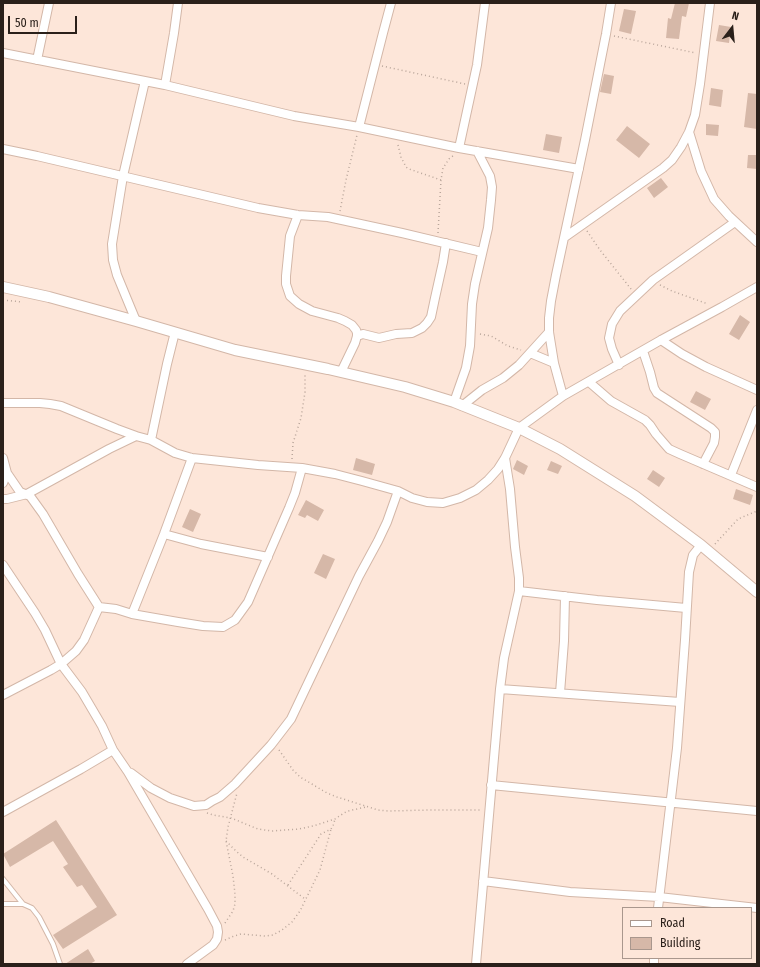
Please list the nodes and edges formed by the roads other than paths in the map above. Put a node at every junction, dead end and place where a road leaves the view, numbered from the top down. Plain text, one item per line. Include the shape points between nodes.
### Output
1 (49, 3) edge
2 (178, 3) edge
3 (392, 3) edge
4 (485, 3) edge
5 (611, 3) edge
6 (710, 3) edge
7 (3, 53) edge
8 (37, 60) junction
9 (145, 80) junction
10 (165, 85) junction
11 (359, 127) junction
12 (689, 132) junction
13 (461, 148) junction
14 (3, 149) edge
15 (477, 151) junction
16 (579, 169) junction
17 (123, 176) junction
18 (298, 215) junction
19 (735, 222) junction
20 (564, 237) junction
21 (442, 242) junction
22 (757, 242) edge
23 (482, 252) junction
24 (3, 287) edge
25 (757, 287) edge
26 (136, 321) junction
27 (175, 332) junction
28 (549, 332) junction
29 (357, 336) junction
30 (661, 340) junction
31 (642, 351) junction
32 (530, 354) junction
33 (554, 363) junction
34 (619, 365) junction
35 (341, 372) junction
36 (589, 382) junction
37 (757, 390) edge
38 (563, 396) junction
39 (3, 403) edge
40 (458, 404) junction
41 (757, 410) edge
42 (519, 428) junction
43 (136, 436) junction
44 (151, 440) junction
45 (3, 458) edge
46 (192, 458) junction
47 (505, 458) junction
48 (703, 464) junction
49 (302, 468) junction
50 (8, 473) junction
51 (731, 475) junction
52 (3, 483) edge
53 (757, 487) edge
54 (398, 491) junction
55 (27, 494) junction
56 (3, 499) edge
57 (164, 534) junction
58 (704, 548) junction
59 (268, 557) junction
60 (3, 565) edge
61 (519, 591) junction
62 (757, 592) edge
63 (565, 596) junction
64 (99, 607) junction
65 (686, 608) junction
66 (132, 614) junction
67 (61, 664) junction
68 (500, 689) junction
69 (560, 693) junction
70 (3, 695) edge
71 (680, 702) junction
72 (113, 750) junction
73 (128, 772) junction
74 (491, 785) junction
75 (670, 803) junction
76 (757, 811) edge
77 (3, 812) edge
78 (3, 879) edge
79 (483, 882) junction
80 (659, 897) junction
81 (3, 904) edge
82 (23, 904) junction
83 (658, 907) edge
84 (748, 907) edge
85 (60, 964) edge
86 (187, 964) edge
87 (476, 964) edge

1 - 8 street
2 - 10 street
3 - 11 street
4 - 13 street via 479,52
5 - 16 street
6 - 12 street via 695,116
7 - 8 street
8 - 9 street
9 - 10 street
9 - 17 street
10 - 11 street via 294,116
11 - 13 street
12 - 19 street via 695,156 714,199
12 - 20 street via 672,160
13 - 15 street
14 - 17 street
15 - 16 street
15 - 23 street via 490,176 492,187 490,215
16 - 20 street
17 - 18 street
17 - 26 street via 112,244 113,260
18 - 21 street via 328,217
18 - 29 street via 290,236 286,276 290,296 299,304 352,325
19 - 22 street
19 - 34 street via 653,280 620,311 612,324 609,338
20 - 28 street via 551,301
21 - 23 street
21 - 29 street via 443,262 431,317 427,323 412,333 379,338 363,334
23 - 40 street via 472,304 470,346
24 - 26 street
25 - 30 street
26 - 27 street
27 - 35 street via 235,350
27 - 44 street
28 - 32 street
28 - 33 street
29 - 35 street
30 - 31 street
30 - 37 street via 706,367
31 - 34 street
31 - 48 street via 657,393 715,432 714,443
32 - 33 street
32 - 40 street via 503,378
33 - 38 street
34 - 36 street
35 - 40 street via 405,387
36 - 38 street
36 - 48 street via 610,401 645,420 670,449
38 - 42 street
39 - 43 street via 61,406
40 - 42 street
41 - 51 street
42 - 47 street
42 - 58 street via 560,449 635,496
43 - 44 street
43 - 55 street
44 - 46 street via 175,453
45 - 50 street
46 - 49 street
46 - 57 street
47 - 54 street via 488,480 460,498 443,503 427,502
47 - 61 street
48 - 51 street
49 - 54 street
49 - 59 street via 290,508
50 - 52 street
50 - 55 street via 20,492
51 - 53 street
54 - 73 street via 387,522 291,720 235,784 206,805 194,806 170,798
55 - 56 street
55 - 64 street via 34,501
57 - 59 street
57 - 66 street
58 - 62 street
58 - 65 street via 694,555 689,572
59 - 66 street via 248,602 235,620 223,628
60 - 67 street via 45,630
61 - 63 street
61 - 68 street
63 - 65 street
63 - 69 street
64 - 66 street
64 - 67 street via 84,640
65 - 71 street via 686,640
67 - 70 street
67 - 72 street via 82,692
68 - 69 street
68 - 74 street
69 - 71 street
71 - 75 street
72 - 73 street
72 - 77 street
73 - 86 street via 217,926 218,932 213,945
74 - 75 street
74 - 79 street
75 - 76 street
75 - 80 street
78 - 82 lane
79 - 80 street via 570,892
79 - 87 street
80 - 83 street
80 - 84 street
81 - 82 lane
82 - 85 lane via 32,908 39,917

